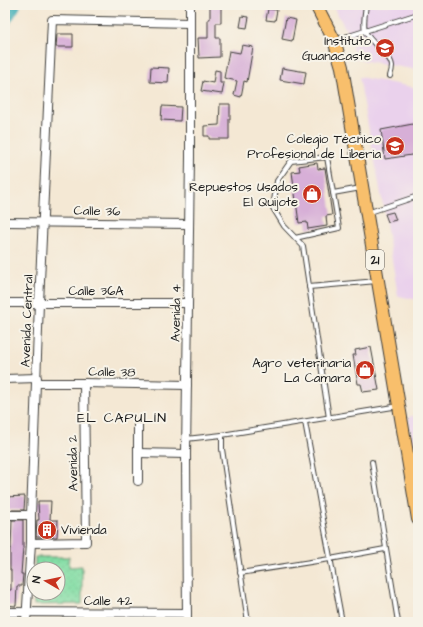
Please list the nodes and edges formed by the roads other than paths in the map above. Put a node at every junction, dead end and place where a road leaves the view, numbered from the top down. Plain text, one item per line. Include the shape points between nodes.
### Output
1 (190, 5) edge
2 (316, 5) edge
3 (366, 5) edge
4 (418, 14) edge
5 (190, 23) junction
6 (366, 31) junction
7 (334, 40) junction
8 (390, 76) dead end
9 (363, 187) junction
10 (333, 193) junction
11 (418, 196) edge
12 (367, 213) junction
13 (5, 222) edge
14 (43, 222) junction
15 (189, 224) junction
16 (295, 238) junction
17 (378, 281) junction
18 (309, 286) junction
19 (5, 303) edge
20 (39, 303) junction
21 (188, 303) junction
22 (5, 379) edge
23 (37, 380) junction
24 (84, 383) junction
25 (187, 385) junction
26 (399, 406) junction
27 (329, 418) junction
28 (305, 422) junction
29 (138, 424) dead end
30 (222, 435) junction
31 (186, 439) junction
32 (138, 453) junction
33 (186, 454) junction
34 (372, 462) dead end
35 (138, 482) dead end
36 (5, 515) edge
37 (31, 515) junction
38 (418, 519) edge
39 (31, 543) junction
40 (385, 549) junction
41 (330, 559) junction
42 (240, 573) junction
43 (5, 612) edge
44 (26, 613) junction
45 (187, 613) junction
46 (26, 622) edge
47 (187, 622) edge
48 (248, 622) edge
49 (342, 622) edge
50 (398, 622) edge

1 - 5 street, Avenida 4
2 - 7 main road, 21
3 - 6 lane
4 - 6 lane
5 - 14 street, Avenida Central via 52,20
5 - 15 street, Avenida 4
6 - 7 lane
6 - 8 lane via 373,43 389,58 392,66
7 - 9 main road, 21 via 342,67
9 - 10 lane
9 - 12 main road, 21
10 - 16 lane via 339,228
10 - 16 lane via 327,157 290,161 277,181 273,208
11 - 12 lane
12 - 17 main road, 21
13 - 14 street, Calle 36
14 - 15 street, Calle 36
14 - 20 street, Avenida Central
15 - 21 street, Avenida 4
16 - 18 lane via 303,246
17 - 18 lane
17 - 26 main road, 21
18 - 27 lane
19 - 20 street, Calle 36A
20 - 21 street, Calle 36A
20 - 23 street, Avenida Central
21 - 25 street, Avenida 4
22 - 23 street, Calle 38
23 - 24 street, Calle 38
23 - 37 street, Avenida Central
24 - 25 street, Calle 38
24 - 39 street, Avenida 2 via 86,542
25 - 31 street, Avenida 4
26 - 27 lane
26 - 38 main road, 21
27 - 28 lane
28 - 30 lane
28 - 41 lane
29 - 32 street
30 - 31 lane
30 - 42 lane
31 - 33 street, Avenida 4
32 - 33 street
32 - 35 street
33 - 45 street, Avenida 4
34 - 40 lane
36 - 37 street
37 - 39 street, Avenida Central
39 - 44 street, Avenida Central
40 - 41 lane
40 - 50 lane
41 - 42 lane
41 - 49 lane
42 - 48 lane
43 - 44 street, Calle 42
44 - 45 street, Calle 42
44 - 46 street, Avenida Central
45 - 47 street, Avenida 4

